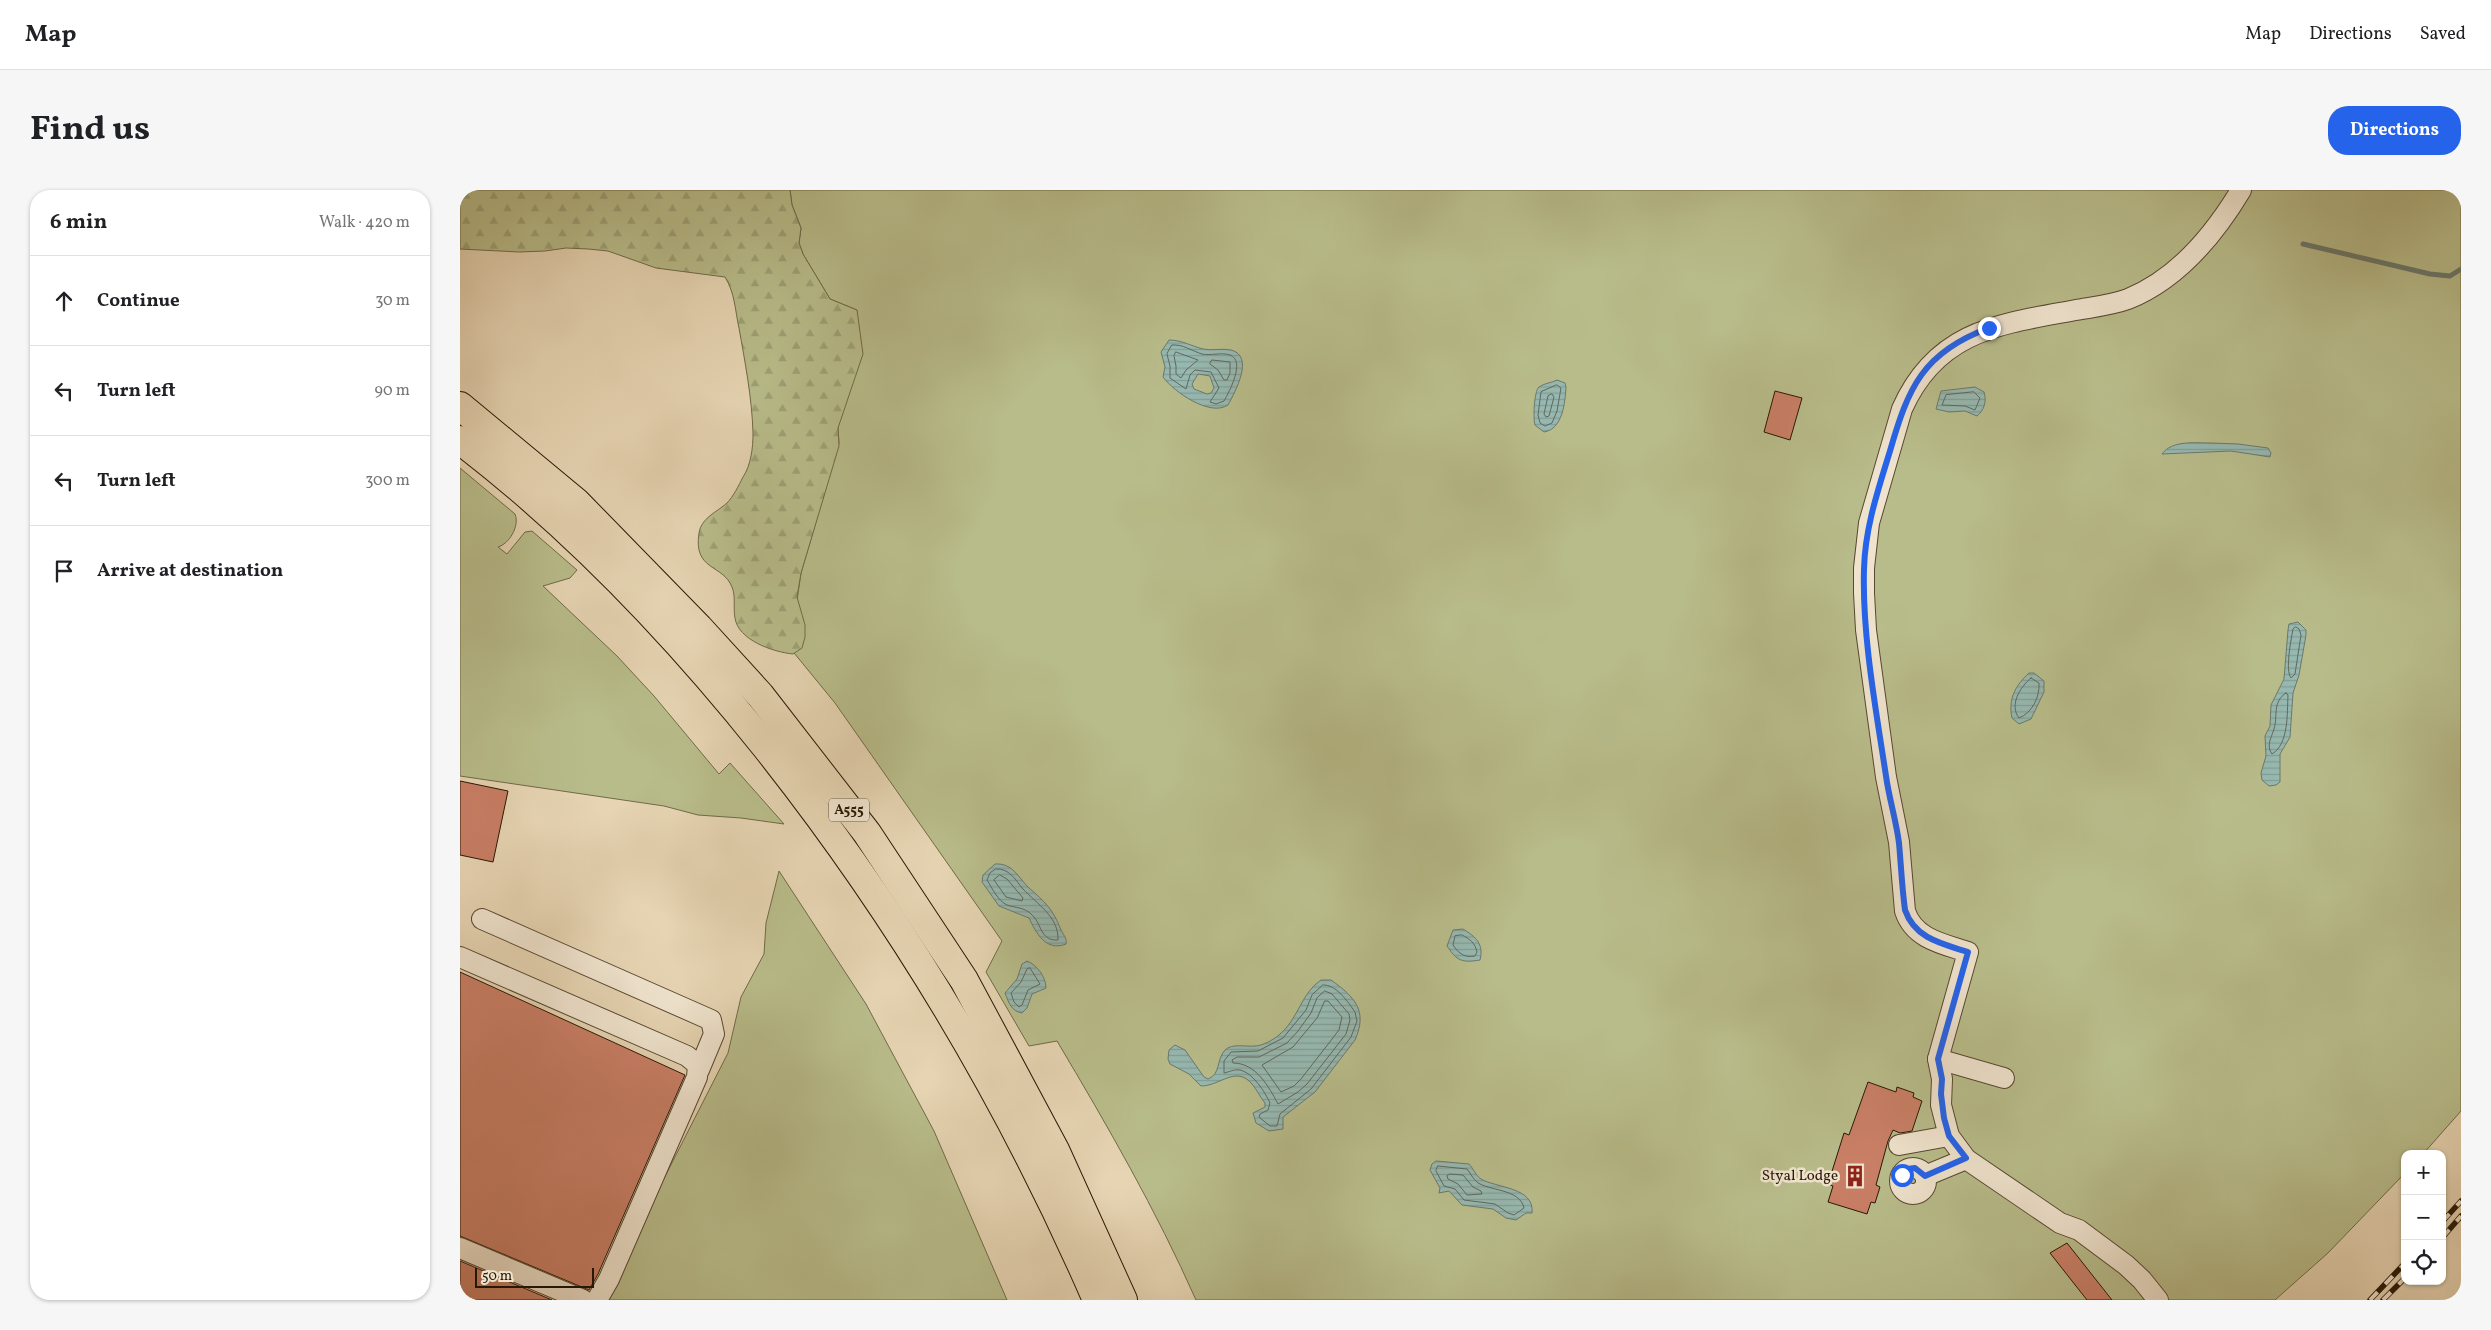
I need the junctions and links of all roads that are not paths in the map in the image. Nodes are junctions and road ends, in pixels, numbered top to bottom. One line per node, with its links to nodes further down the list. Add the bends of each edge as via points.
1 (2241, 190): 6 (lane, via 2205,242 2160,282 2127,299 2008,323 1971,334 1943,352 1923,371 1902,410 1869,523 1864,568 1865,602 1908,921 1931,940 1968,952)
2 (460, 406): 17 (highway, A555, via 576,502 699,628 760,695 867,834 964,980 1055,1150)
3 (460, 440): 16 (highway, A555, via 549,514 631,592 746,722 843,847 939,992 989,1078 1066,1230)
4 (482, 919): 7 (lane, via 710,1020 714,1034)
5 (460, 957): 7 (lane, via 687,1056)
6 (1938, 1059): 8 (lane); 9 (lane, via 1942,1079 1941,1105)
7 (699, 1070): 15 (lane)
8 (2004, 1078)
9 (1949, 1136): 10 (lane); 11 (lane)
10 (1899, 1145)
11 (1966, 1158): 12 (lane); 18 (lane, via 2060,1223 2079,1230 2126,1265)
12 (1925, 1176)
13 (460, 1248): 14 (lane)
14 (582, 1300)
15 (597, 1300)
16 (1097, 1300)
17 (1123, 1300)
18 (2158, 1300)

